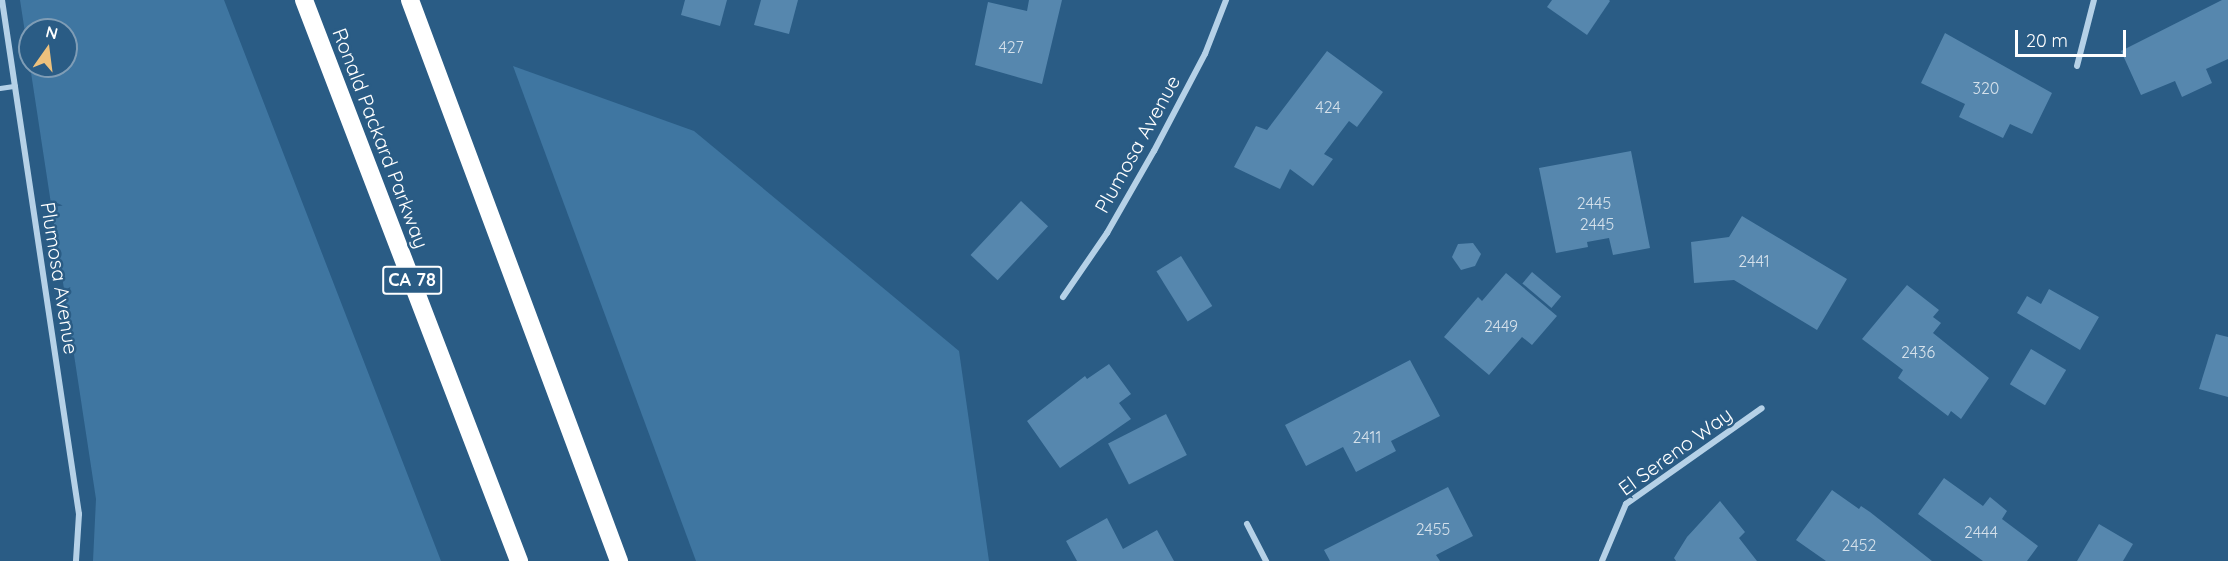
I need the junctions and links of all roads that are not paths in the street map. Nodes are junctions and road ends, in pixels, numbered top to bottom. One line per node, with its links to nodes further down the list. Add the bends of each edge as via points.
1 (2, 0): 7 (street, Plumosa Avenue)
2 (304, 0): 13 (highway, Ronald Packard Parkway / CA 78)
3 (410, 0): 14 (highway)
4 (1226, 0): 9 (street, Plumosa Avenue, via 1205,54 1154,151 1107,233)
5 (2094, 0): 6 (street)
6 (2077, 66)
7 (15, 86): 8 (lane); 12 (street, Plumosa Avenue, via 80,514)
8 (0, 88)
9 (1063, 297)
10 (1762, 408): 16 (street, El Sereno Way, via 1626,504)
11 (1246, 524): 15 (street)
12 (76, 561)
13 (519, 561)
14 (619, 561)
15 (1266, 561)
16 (1602, 561)

